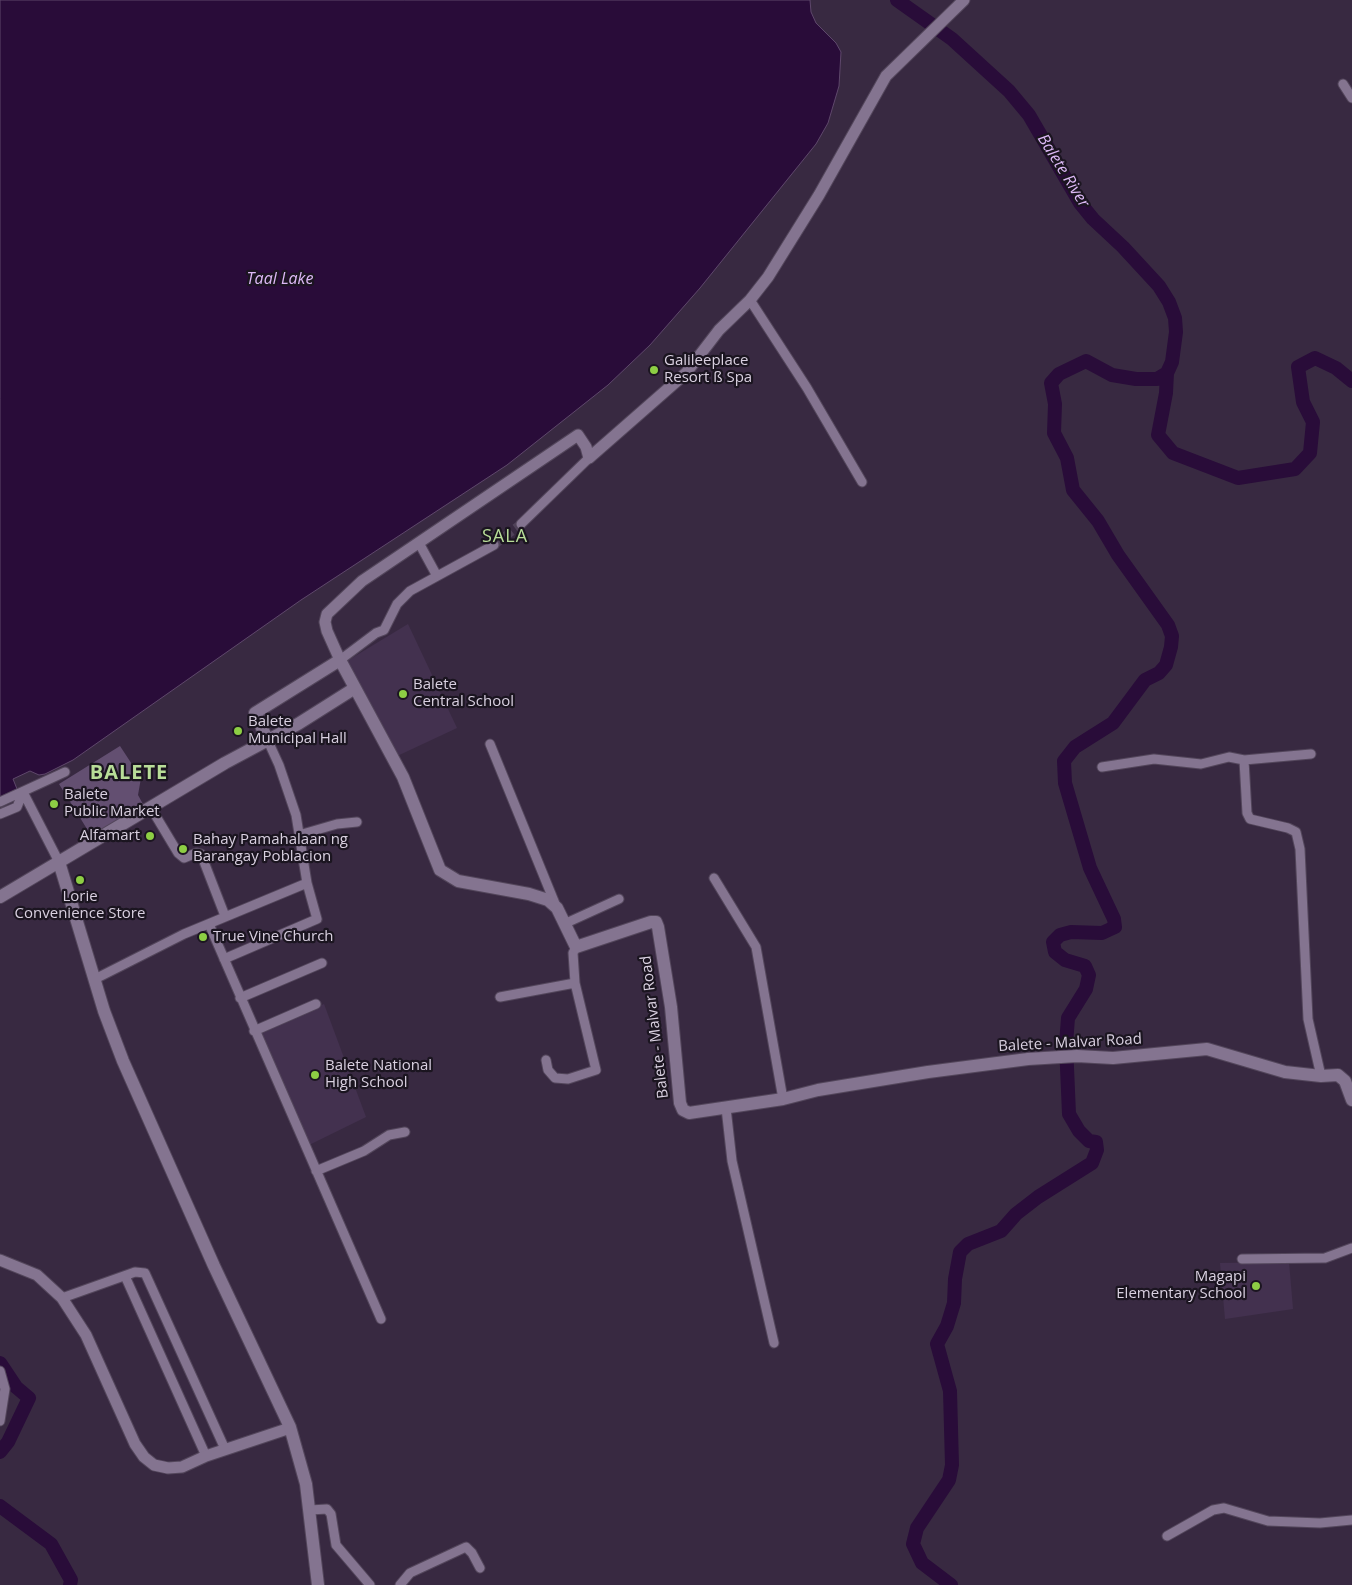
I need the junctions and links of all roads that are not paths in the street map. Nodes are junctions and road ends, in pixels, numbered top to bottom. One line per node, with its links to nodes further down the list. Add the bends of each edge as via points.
1 (959, 4): 4 (street, via 886,76 784,253)
2 (1343, 84): 3 (street)
3 (1352, 98)
4 (750, 300): 5 (street, via 719,330 686,373); 6 (street)
5 (589, 458): 7 (street); 8 (street, via 578,436)
6 (862, 482)
7 (521, 524)
8 (419, 542): 10 (street); 11 (street, via 362,581 327,614 327,631)
9 (494, 545): 10 (street)
10 (437, 576): 11 (street, via 397,604 384,630)
11 (340, 660): 12 (main road); 13 (main road, via 255,713)
12 (355, 688): 13 (main road); 30 (main road, via 403,777 440,870 458,882 529,894 548,900)
13 (268, 741): 21 (main road); 24 (street, via 280,765)
14 (490, 744): 30 (street)
15 (1310, 754): 16 (street)
16 (1244, 760): 17 (street, via 1229,757 1201,764 1154,759); 44 (street, via 1250,819 1288,828 1298,837 1308,1020)
17 (1102, 767)
18 (65, 772): 19 (street)
19 (26, 791): 20 (street); 22 (street, via 17,807); 25 (street)
20 (0, 802)
21 (151, 808): 25 (main road); 31 (street, via 178,853 184,858 201,854)
22 (0, 814)
23 (357, 822): 24 (street)
24 (300, 835): 27 (street)
25 (59, 862): 28 (main road); 37 (main road)
26 (714, 878): 45 (street, via 756,947)
27 (307, 883): 31 (street); 35 (street, via 317,919)
28 (0, 897)
29 (619, 899): 33 (street)
30 (557, 908): 33 (main road)
31 (225, 916): 32 (street)
32 (209, 924): 35 (street); 37 (street)
33 (564, 924): 34 (main road)
34 (576, 947): 38 (street, via 573,954); 47 (main road, Balete - Malvar Road, via 656,922 671,1006 680,1103 689,1113)
35 (224, 959): 40 (street)
36 (322, 963): 40 (street)
37 (95, 979): 59 (main road, via 123,1061)
38 (575, 983): 39 (street); 43 (street, via 596,1070 568,1079 555,1078 548,1070)
39 (500, 997)
40 (240, 998): 42 (street)
41 (316, 1004): 42 (street)
42 (254, 1031): 49 (street)
43 (546, 1060)
44 (1320, 1076): 45 (main road, Balete - Malvar Road, via 1285,1072 1208,1049 1113,1058 1051,1058 928,1072); 46 (main road, Balete - Malvar Road, via 1341,1077)
45 (783, 1099): 47 (main road, Balete - Malvar Road)
46 (1352, 1100)
47 (726, 1108): 56 (street, via 732,1161)
48 (404, 1132): 49 (street, via 389,1135 364,1151)
49 (316, 1171): 55 (street)
50 (1352, 1248): 51 (street, via 1325,1258)
51 (1242, 1259)
52 (0, 1260): 54 (street, via 37,1275)
53 (125, 1276): 54 (street); 60 (street, via 135,1272 146,1273); 61 (street)
54 (62, 1298): 61 (street, via 86,1335 135,1444 144,1457 154,1466 175,1468)
55 (381, 1319)
56 (774, 1343)
57 (0, 1371): 58 (street, via 5,1389)
58 (0, 1421)
59 (290, 1428): 60 (street); 62 (main road, via 302,1464)
60 (225, 1449): 61 (street)
61 (206, 1456)
62 (310, 1510): 66 (main road); 67 (street, via 327,1509 331,1514 336,1545)
63 (1352, 1520): 64 (street, via 1320,1523 1268,1521 1224,1508 1213,1510)
64 (1167, 1536)
65 (480, 1568): 68 (street, via 466,1547 410,1573)
66 (318, 1585)
67 (370, 1585)
68 (400, 1585)

